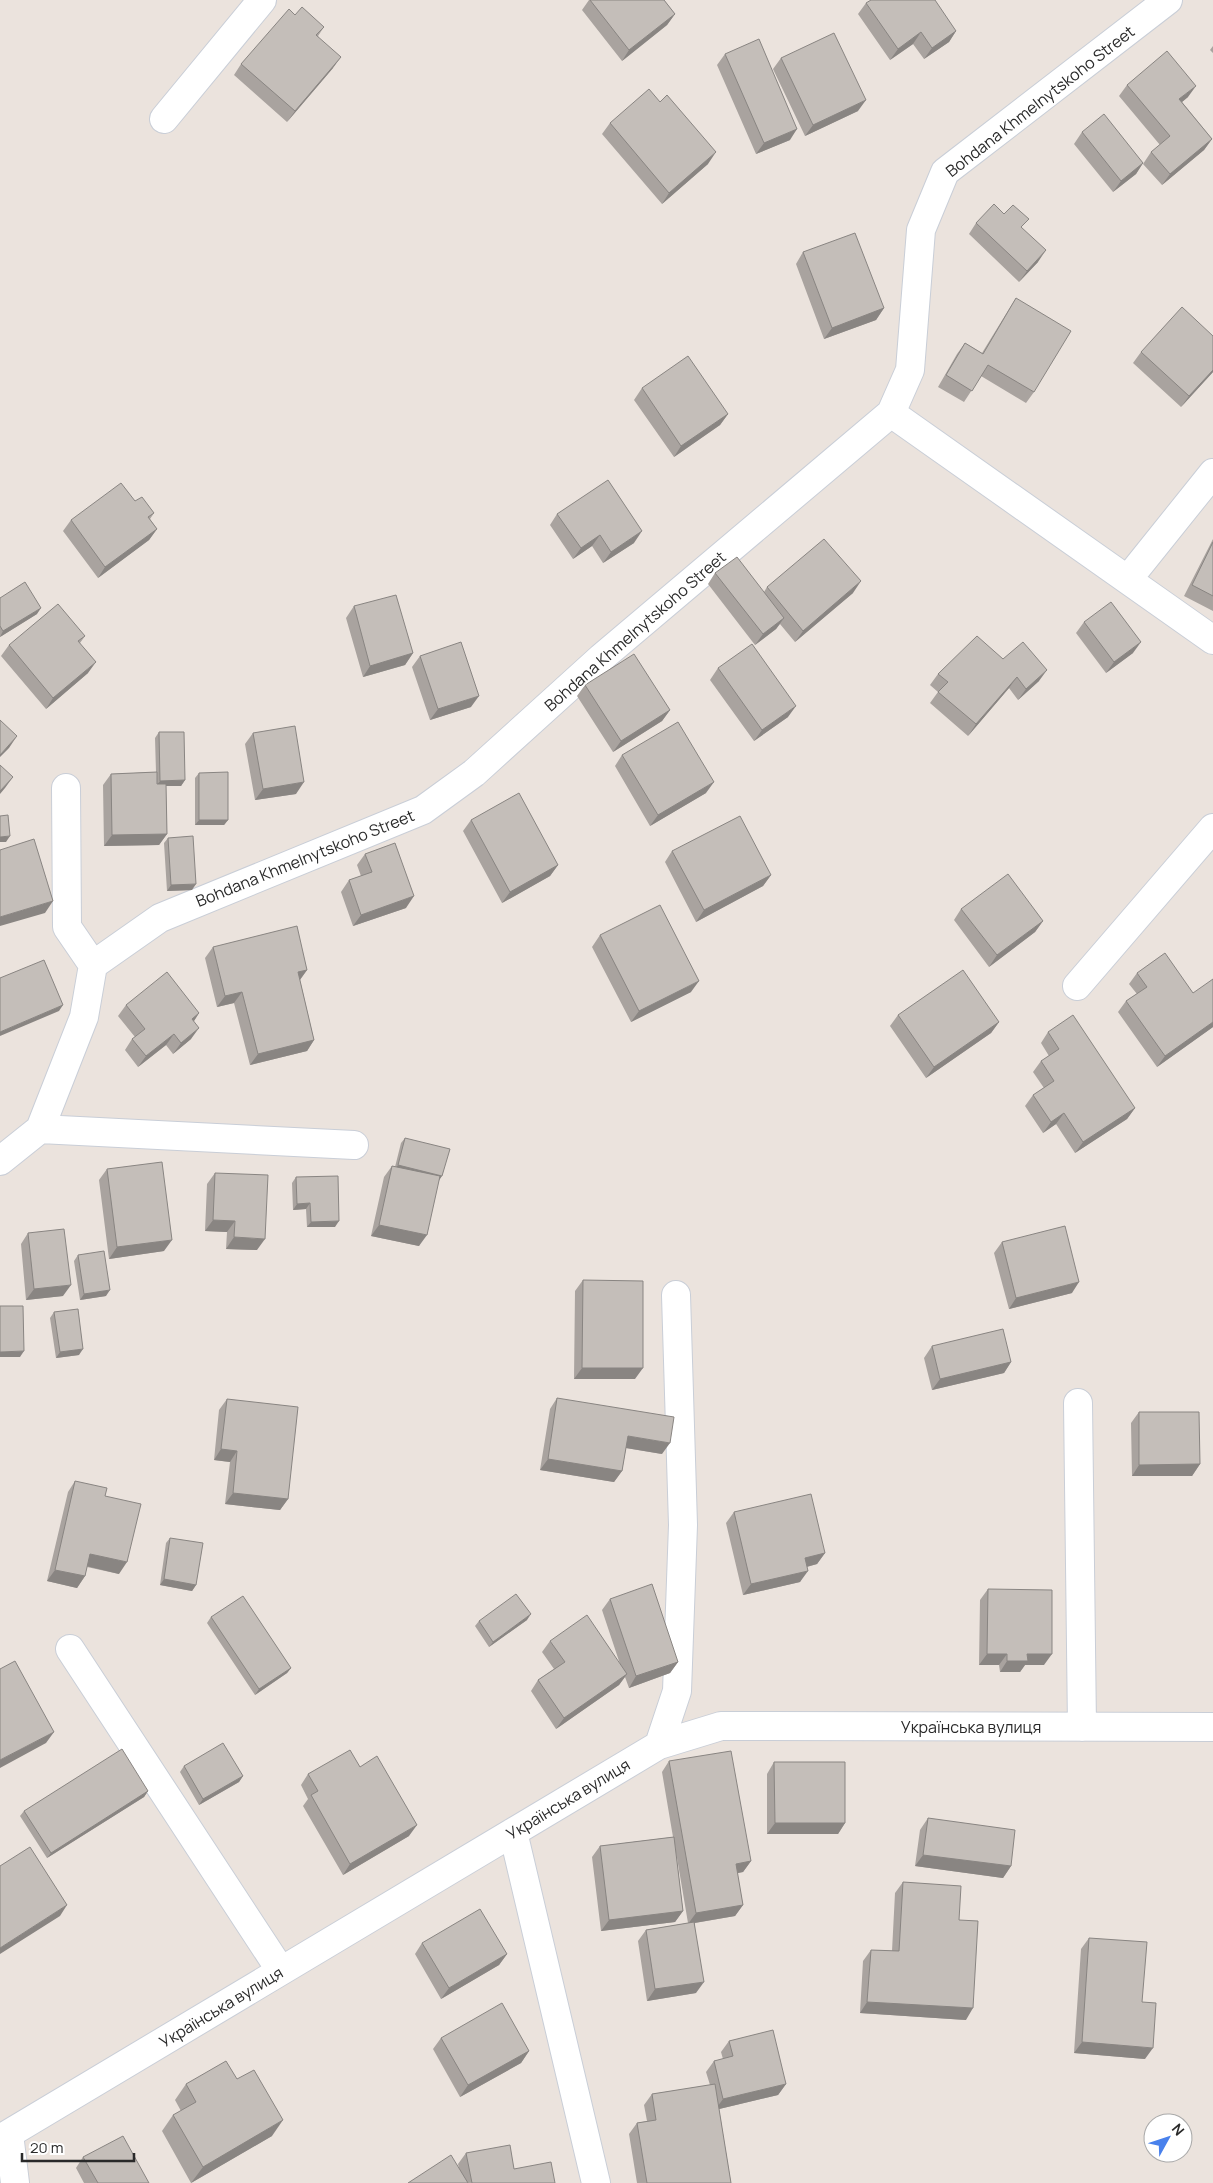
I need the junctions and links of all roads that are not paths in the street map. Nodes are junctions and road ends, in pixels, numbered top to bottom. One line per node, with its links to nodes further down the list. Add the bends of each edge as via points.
1 (262, 0): 3 (street)
2 (1168, 0): 4 (street, Bohdana Khmelnytskoho Street, via 945,172 921,230 910,370)
3 (164, 119)
4 (891, 413): 6 (street); 10 (street, Bohdana Khmelnytskoho Street, via 601,658 474,773 423,810 160,918)
5 (1213, 473): 6 (street)
6 (1128, 579): 7 (street)
7 (1213, 640)
8 (66, 788): 10 (street, via 67,927)
9 (1213, 828): 11 (street)
10 (93, 965): 12 (street, via 84,1016)
11 (1077, 986)
12 (40, 1129): 13 (street); 14 (street)
13 (354, 1145)
14 (0, 1161)
15 (676, 1295): 20 (street, via 683,1525 677,1691)
16 (1078, 1403): 18 (street)
17 (70, 1649): 22 (street)
18 (1082, 1727): 19 (street, Українська вулиця); 20 (street, Українська вулиця, via 721,1726)
19 (1213, 1727)
20 (659, 1745): 21 (street, Українська вулиця)
21 (513, 1832): 22 (street, Українська вулиця); 25 (street)
22 (281, 1971): 23 (street, Українська вулиця)
23 (4, 2137): 24 (street)
24 (15, 2183)
25 (596, 2183)

